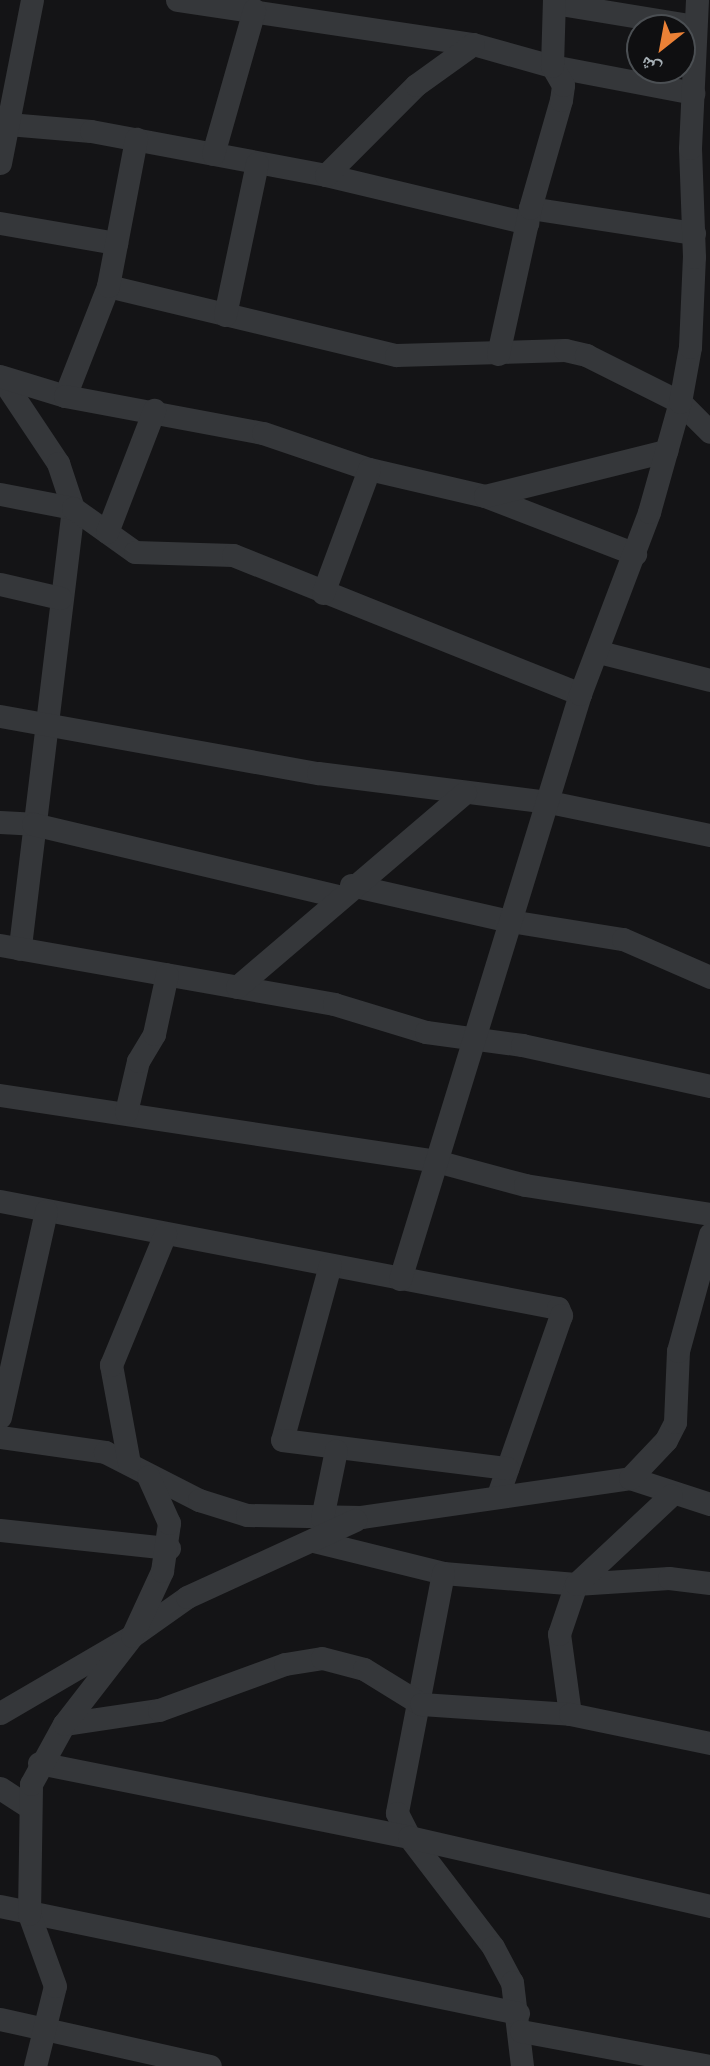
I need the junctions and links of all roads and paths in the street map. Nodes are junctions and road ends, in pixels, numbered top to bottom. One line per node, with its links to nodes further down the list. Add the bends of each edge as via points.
1 (32, 0): 10 (street)
2 (177, 0): 4 (street)
3 (554, 1): 5 (street); 9 (street)
4 (254, 10): 7 (street); 14 (street)
5 (627, 14)
6 (696, 30): 8 (street)
7 (473, 44): 9 (street); 18 (street, via 416,85)
8 (702, 53): 11 (street)
9 (552, 66): 11 (street); 19 (street, via 563,85 561,100)
10 (9, 75): 12 (street)
11 (693, 93): 17 (street)
12 (8, 124): 13 (street); 15 (street)
13 (136, 139): 14 (street); 22 (street)
14 (213, 154): 16 (street)
15 (0, 163)
16 (257, 163): 18 (street); 24 (street)
17 (701, 169): 21 (street)
18 (326, 176): 19 (street)
19 (528, 215): 21 (street); 26 (street)
20 (0, 223): 22 (street)
21 (694, 233): 25 (street)
22 (116, 243): 23 (street)
23 (108, 286): 24 (street); 28 (street)
24 (225, 315): 26 (street, via 396,355)
25 (700, 350): 29 (street)
26 (498, 354): 29 (street, via 565,349)
27 (1, 377): 28 (street); 36 (street, via 58,463)
28 (65, 396): 30 (street)
29 (680, 402): 31 (street); 32 (street)
30 (154, 410): 33 (street, via 263,433); 37 (street)
31 (710, 432)
32 (666, 451): 35 (street); 38 (street)
33 (369, 470): 35 (street); 40 (street)
34 (0, 494): 36 (street)
35 (485, 496): 38 (street)
36 (73, 508): 37 (street); 41 (street)
37 (107, 532): 40 (street, via 146,555 233,555)
38 (635, 554): 42 (street)
39 (0, 584): 41 (street)
40 (323, 593): 44 (street)
41 (60, 598): 46 (street)
42 (600, 652): 43 (street); 44 (street)
43 (710, 680)
44 (580, 694): 48 (street)
45 (0, 716): 46 (street)
46 (44, 722): 47 (street, via 318,773); 50 (street)
47 (465, 792): 48 (street); 52 (street)
48 (549, 802): 51 (street); 53 (street)
49 (0, 822): 50 (street)
50 (33, 824): 52 (street); 54 (street)
51 (710, 835)
52 (345, 890): 53 (street); 57 (street)
53 (510, 922): 56 (street, via 624,939); 58 (street)
54 (10, 947): 55 (street)
55 (167, 974): 57 (street); 61 (street, via 154,1034 138,1061)
56 (710, 977)
57 (237, 987): 58 (street)
58 (472, 1039): 59 (street); 62 (street)
59 (710, 1086)
60 (0, 1096): 61 (street)
61 (125, 1112): 62 (street)
62 (436, 1161): 65 (street, via 534,1187); 69 (street)
63 (0, 1201): 64 (street)
64 (46, 1211): 66 (street); 70 (street)
65 (710, 1214)
66 (165, 1234): 68 (street); 73 (street, via 111,1365)
67 (710, 1234): 76 (street, via 678,1351 675,1422 666,1440)
68 (330, 1265): 69 (street); 72 (street, via 280,1434 294,1445)
69 (400, 1279): 74 (street, via 558,1308 561,1315)
70 (0, 1417)
71 (0, 1437): 73 (street, via 105,1452)
72 (336, 1450): 74 (street); 81 (street)
73 (129, 1463): 75 (street)
74 (507, 1468): 77 (street)
75 (148, 1476): 81 (street, via 235,1512); 84 (street, via 169,1523)
76 (630, 1478): 77 (street); 78 (street)
77 (498, 1495): 80 (street)
78 (671, 1495): 79 (street); 87 (street)
79 (710, 1504)
80 (361, 1517): 81 (street); 83 (street)
81 (322, 1518)
82 (0, 1530): 84 (street)
83 (314, 1541): 85 (street); 88 (street, via 215,1582)
84 (169, 1548): 88 (street)
85 (443, 1573): 87 (street); 89 (street)
86 (710, 1583): 87 (street, via 668,1578)
87 (576, 1584): 91 (street, via 559,1634)
88 (132, 1636): 90 (street); 92 (street)
89 (421, 1704): 91 (street); 92 (street, via 364,1669 322,1658 285,1664 159,1710); 97 (street, via 397,1799)
90 (0, 1713)
91 (570, 1714): 93 (street)
92 (64, 1724): 94 (street)
93 (710, 1743)
94 (39, 1763): 96 (street); 97 (street)
95 (0, 1788): 96 (street)
96 (29, 1807): 100 (street)
97 (409, 1837): 99 (street); 102 (street, via 493,1947 512,1982)
98 (0, 1906): 100 (street)
99 (710, 1906)
100 (29, 1914): 102 (street); 103 (street, via 55,1986)
101 (0, 2019): 103 (street)
102 (519, 2022): 106 (street); 107 (street)
103 (46, 2028): 104 (street); 105 (street)
104 (35, 2066)
105 (210, 2066)
106 (522, 2066)
107 (710, 2066)

